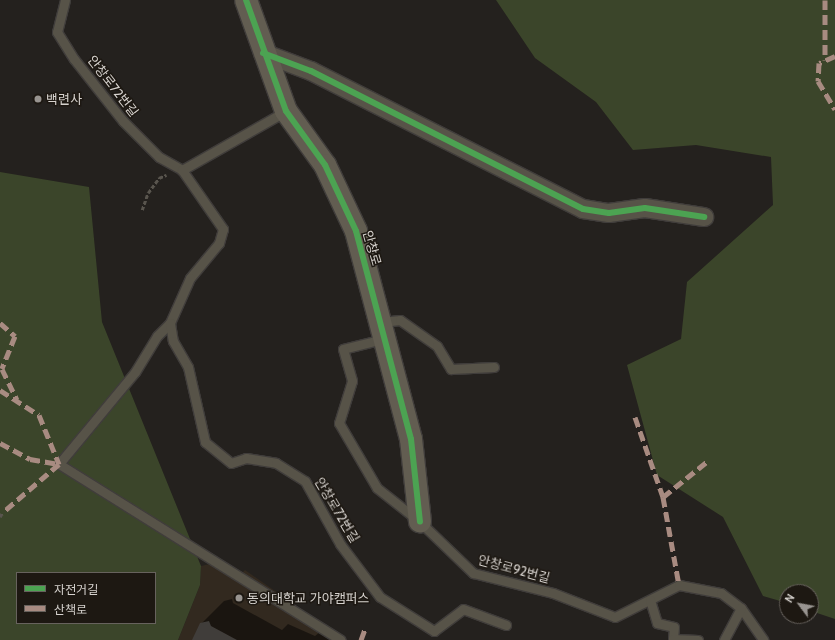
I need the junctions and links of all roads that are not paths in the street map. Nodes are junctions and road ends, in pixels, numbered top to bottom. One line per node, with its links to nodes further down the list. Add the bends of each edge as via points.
1 (65, 0): 5 (lane, 안창로72번길, via 57,32 74,59 123,121 159,157)
2 (246, 0): 3 (street, 안창로)
3 (263, 53): 4 (street, 안창로); 6 (street, via 311,71 583,209 609,213 645,208)
4 (286, 111): 5 (lane); 8 (street, 안창로, via 324,165 356,231)
5 (182, 170): 7 (lane, 안창로72번길, via 223,229 219,242 190,278)
6 (704, 217)
7 (170, 323): 13 (lane, 안창로72번길, via 173,341 188,367 205,442 231,463 246,458 276,463 305,481 340,544 380,597 434,631 464,609); 14 (lane, 안창로72번길, via 157,336 136,372 59,464)
8 (381, 331): 9 (lane, via 400,320 437,346 451,369); 10 (street, 안창로, via 411,439); 10 (lane, 안창로92번길, via 343,349 352,381 339,423 377,488)
9 (494, 367)
10 (420, 522): 11 (lane, 안창로92번길, via 473,573 553,592 615,617)
11 (650, 600): 12 (lane, 안창로92번길, via 679,585 721,594); 15 (lane, via 656,623 674,627 673,639)
12 (741, 608): 16 (lane); 17 (lane, 안창로92번길)
13 (506, 625)
14 (341, 640)
15 (698, 640)
16 (724, 640)
17 (764, 640)

